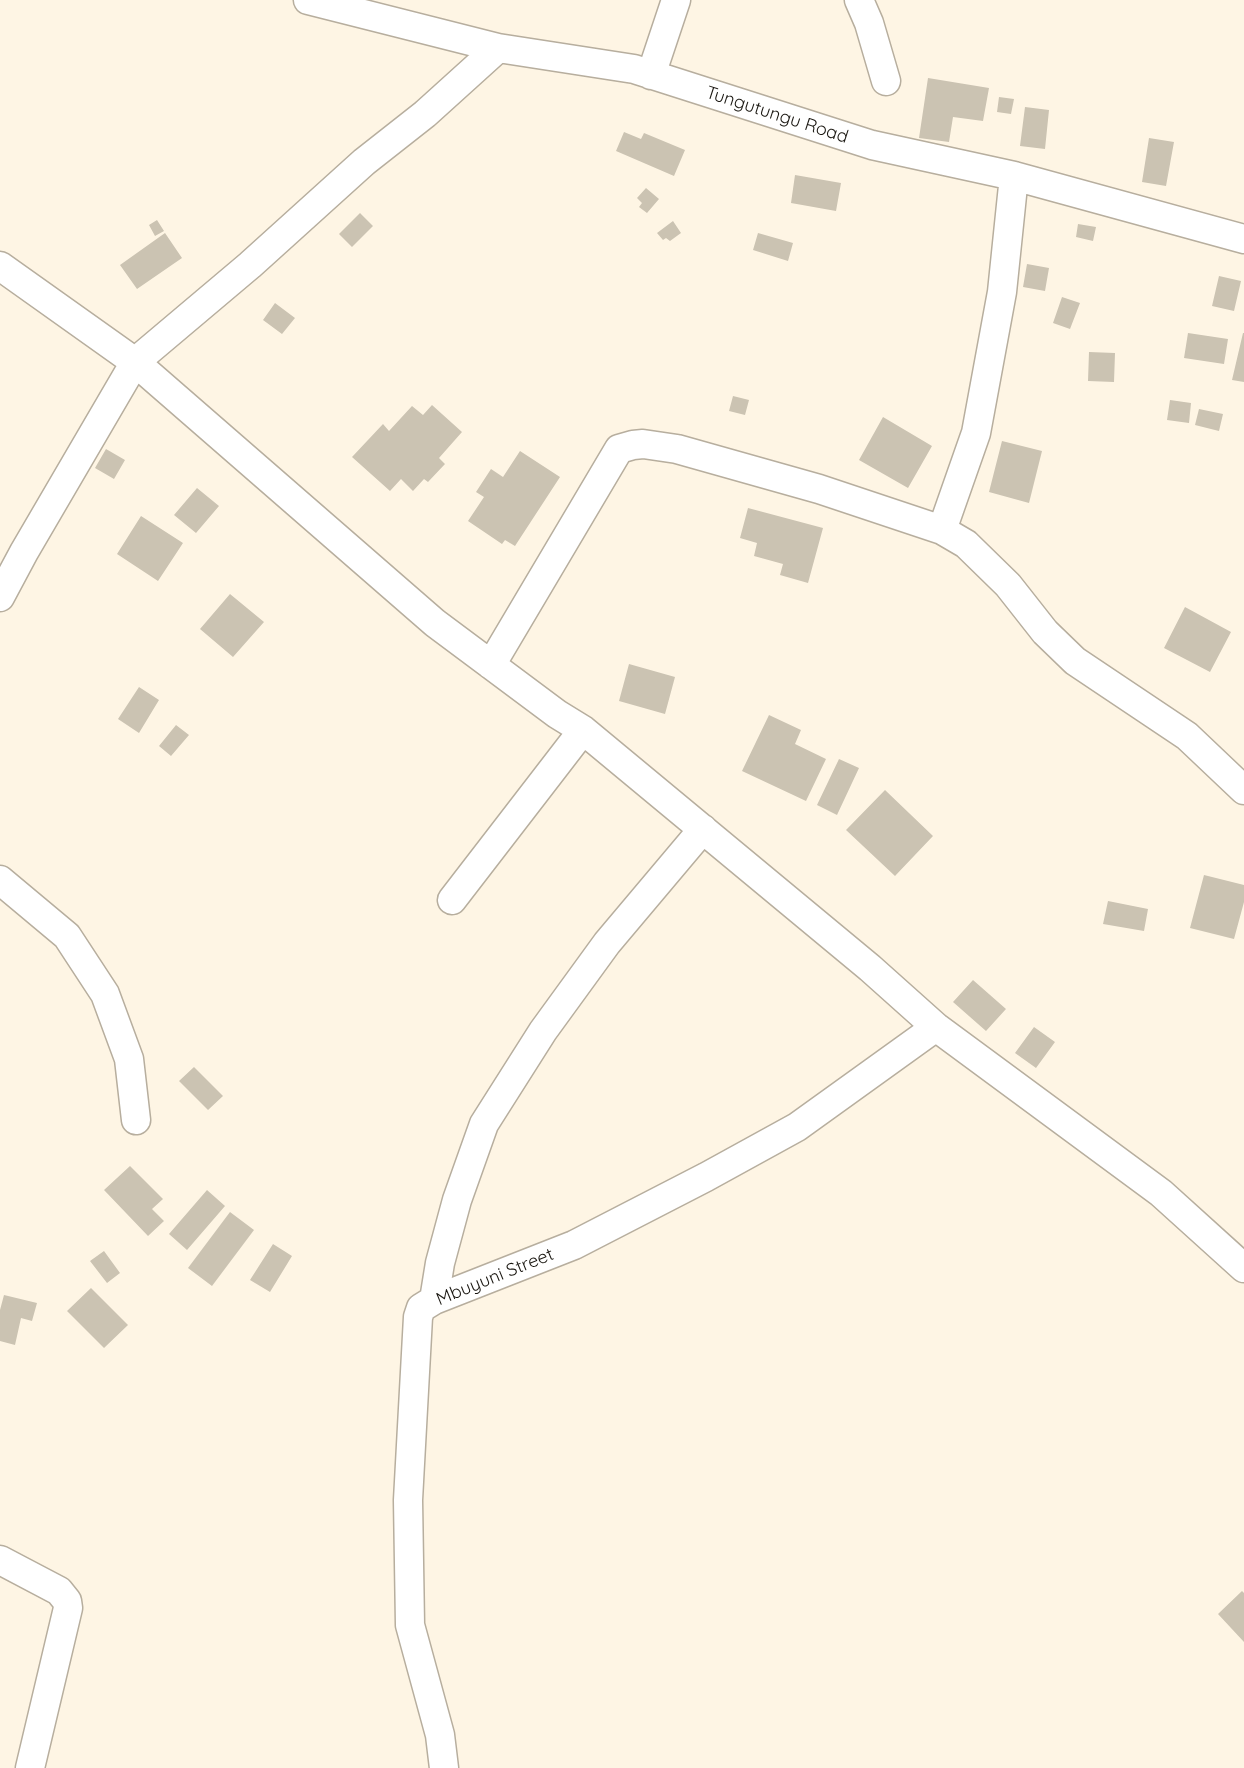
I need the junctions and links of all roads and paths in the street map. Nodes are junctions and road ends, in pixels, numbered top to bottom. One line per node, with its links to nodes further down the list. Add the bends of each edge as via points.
1 (308, 0): 4 (street, Tungutungu Road)
2 (676, 0): 5 (street)
3 (859, 0): 6 (street)
4 (498, 48): 5 (street, Tungutungu Road); 10 (street)
5 (651, 75): 7 (street, Tungutungu Road, via 872,145)
6 (886, 81)
7 (1014, 176): 8 (street, Tungutungu Road); 11 (street, via 1002,292 976,433)
8 (1244, 239)
9 (0, 266): 10 (street)
10 (135, 362): 12 (street); 13 (street, via 435,623)
11 (942, 530): 13 (street, via 819,489 677,449 643,444 619,449); 15 (street, via 966,544 1008,585 1045,632 1075,660 1187,736)
12 (0, 597)
13 (491, 665): 14 (street)
14 (583, 730): 16 (street); 18 (street)
15 (1244, 790)
16 (704, 830): 19 (street); 22 (street, via 607,943 543,1031 484,1124 457,1200)
17 (0, 880): 20 (street, via 67,936 105,994 129,1059)
18 (452, 900)
19 (936, 1026): 21 (street, via 1161,1193); 22 (street, Mbuyuni Street, via 796,1127 706,1177 574,1245)
20 (136, 1120)
21 (1244, 1268)
22 (434, 1300): 25 (street, Mbuyuni Street, via 422,1308 418,1317 408,1545 410,1626 440,1735)
23 (0, 1560): 24 (street, via 59,1591 67,1601)
24 (30, 1768)
25 (444, 1768)

